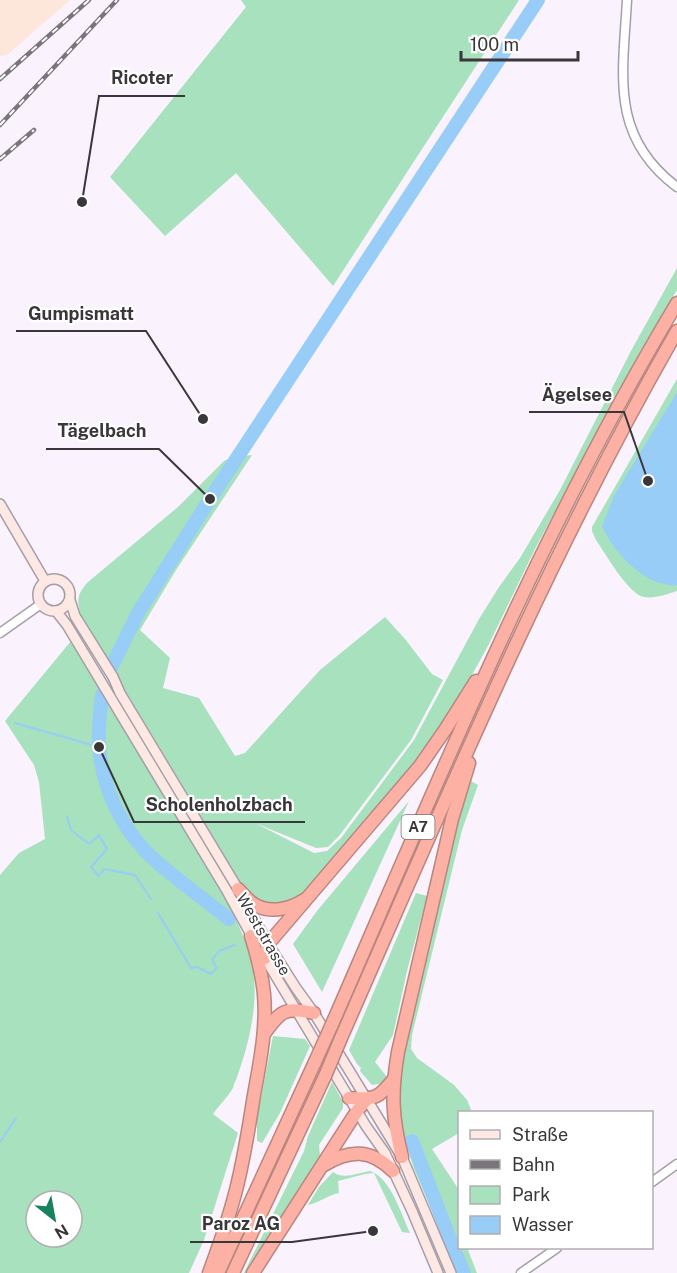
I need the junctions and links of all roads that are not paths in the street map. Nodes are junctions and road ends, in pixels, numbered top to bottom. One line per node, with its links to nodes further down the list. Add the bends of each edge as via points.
1 (627, 0): 2 (street, via 623,84 627,119 648,159)
2 (677, 187)
3 (677, 303): 11 (highway, A7, via 590,460)
4 (677, 331): 12 (highway, A7, via 584,504)
5 (0, 504): 6 (main road)
6 (45, 581): 7 (main road, Weststrasse, via 63,581 70,590); 8 (main road, via 38,591)
7 (70, 600): 9 (main road); 13 (main road, Weststrasse, via 75,616)
8 (41, 604): 9 (main road, Weststrasse); 10 (street)
9 (56, 611): 15 (main road, Weststrasse, via 101,680)
10 (0, 633)
11 (505, 633): 14 (highway, A7, via 430,752); 32 (highway, A7, bridge)
12 (492, 696): 21 (highway, A7, via 452,819); 33 (highway, A7, bridge, via 325,1076)
13 (238, 889): 14 (highway, A7, via 254,904 277,910 298,904); 16 (main road, Weststrasse)
14 (316, 890): 16 (highway, A7)
15 (251, 936): 17 (main road, Weststrasse); 20 (highway, via 264,995)
16 (268, 944): 17 (highway, A7); 19 (main road, Weststrasse)
17 (265, 958): 18 (main road, Weststrasse)
18 (296, 1009): 19 (highway); 20 (highway, via 278,1016); 22 (main road, Weststrasse)
19 (314, 1013): 23 (main road, Weststrasse)
20 (264, 1035): 31 (highway, via 238,1178)
21 (394, 1079): 23 (highway, via 382,1094); 25 (highway, A7, via 394,1122)
22 (349, 1098): 23 (highway); 24 (main road, Weststrasse)
23 (367, 1099): 24 (highway); 25 (main road, Weststrasse)
24 (357, 1111): 27 (highway); 28 (main road, Weststrasse)
25 (402, 1157): 36 (main road, Weststrasse)
26 (677, 1164): 29 (street)
27 (323, 1165): 28 (highway, via 343,1155 360,1153 378,1159); 34 (highway)
28 (393, 1171): 35 (main road, Weststrasse)
29 (653, 1181)
30 (556, 1249): 37 (street)
31 (209, 1273)
32 (218, 1273)
33 (233, 1273)
34 (253, 1273)
35 (438, 1273)
36 (451, 1273)
37 (521, 1273)

